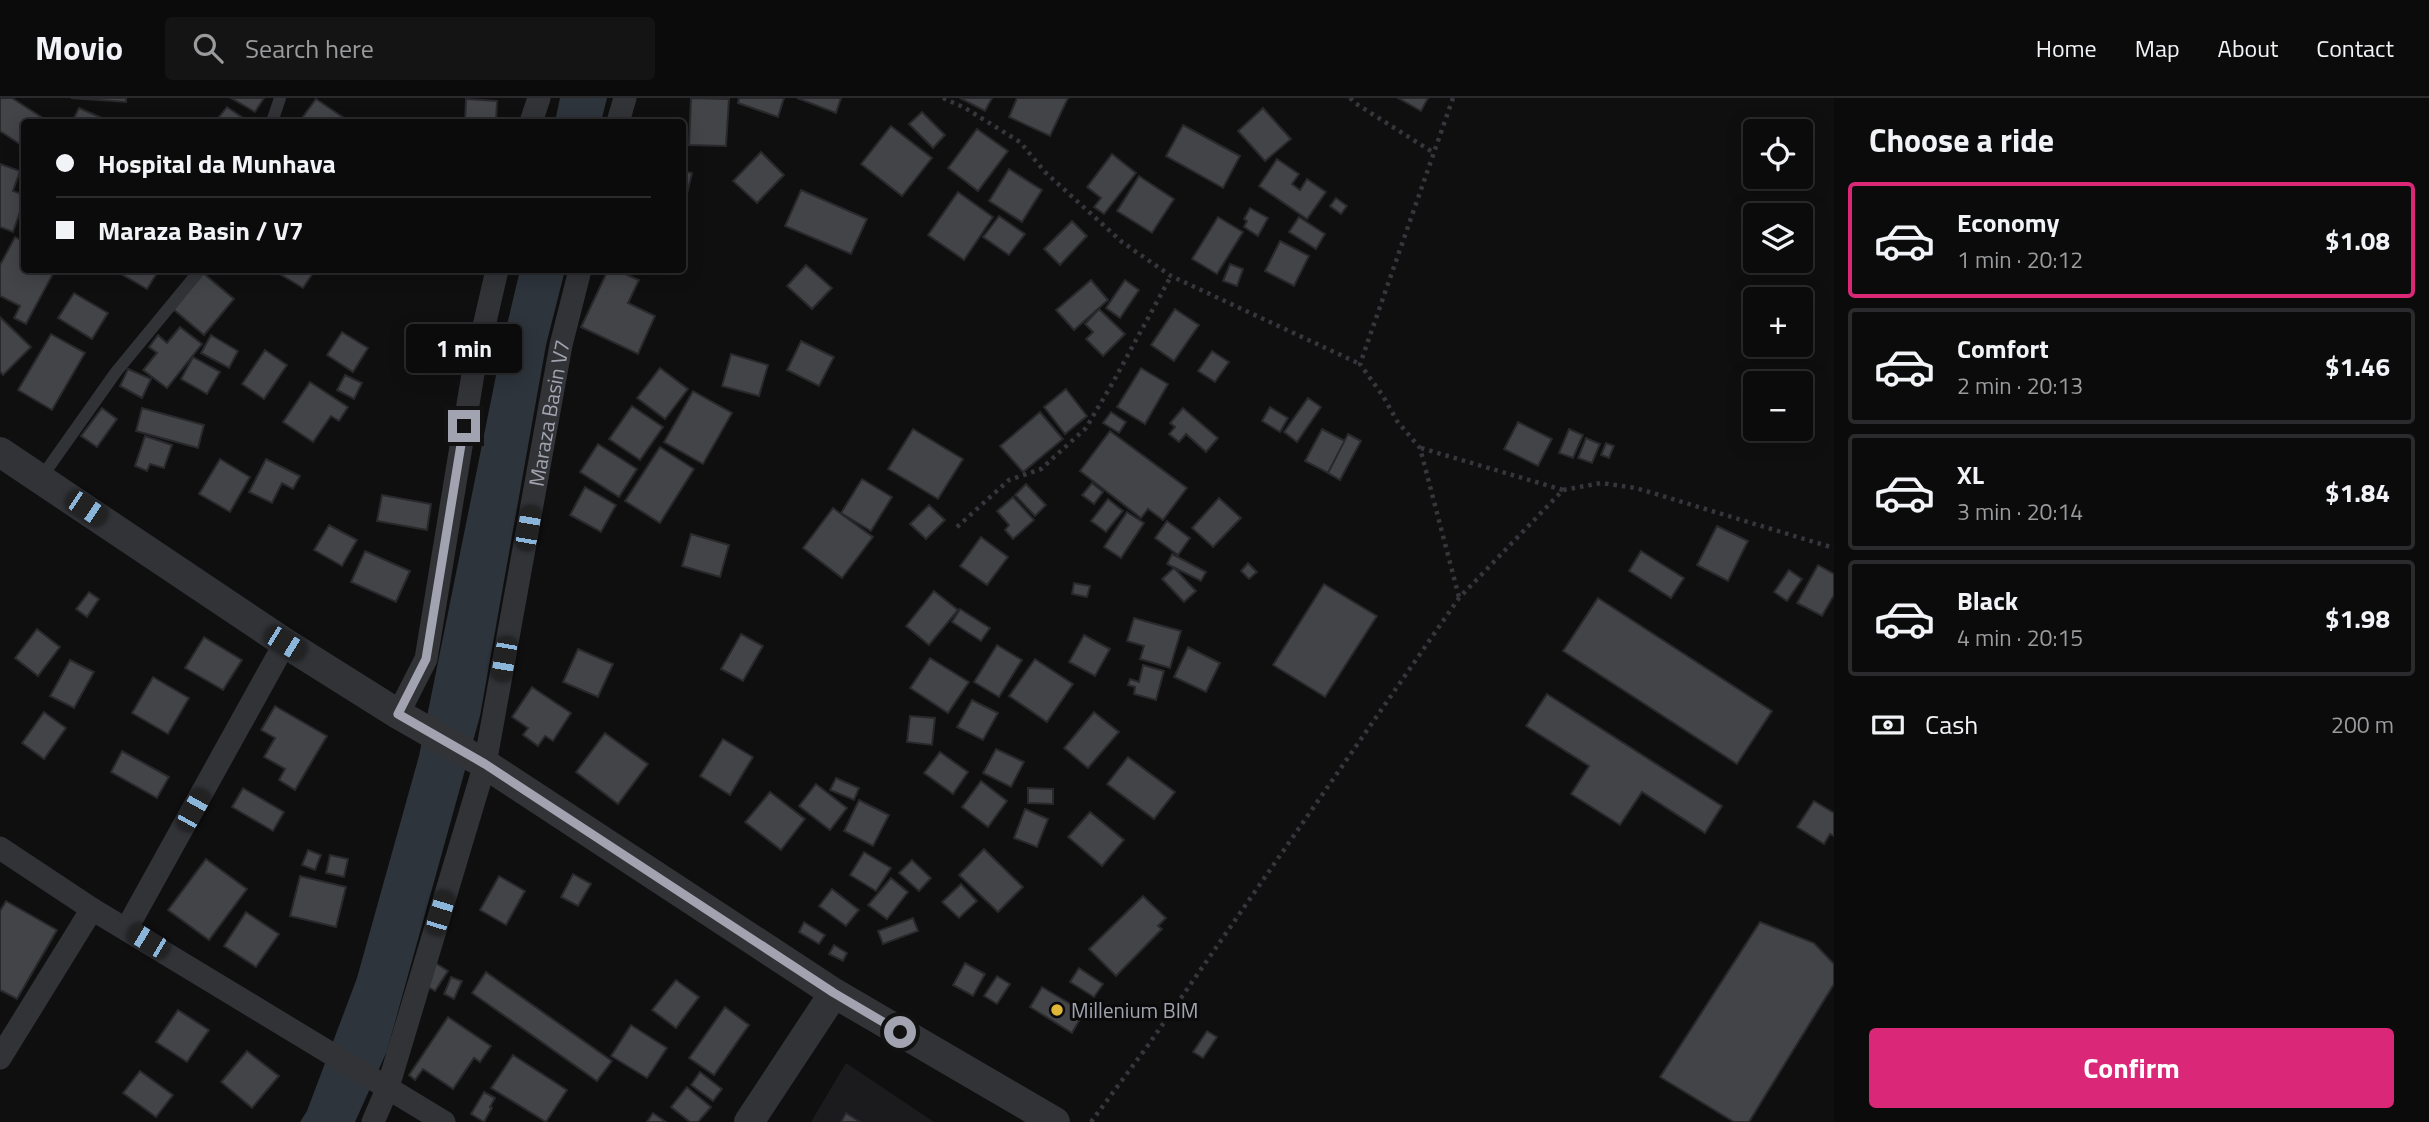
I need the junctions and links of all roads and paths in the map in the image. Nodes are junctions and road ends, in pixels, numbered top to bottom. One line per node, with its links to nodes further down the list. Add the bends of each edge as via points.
1 (281, 98): 7 (lane)
2 (538, 98): 8 (street)
3 (625, 98): 9 (street)
4 (943, 98): 14 (path, via 1020,142 1096,219)
5 (1350, 98): 10 (path)
6 (1454, 98): 10 (path)
7 (273, 119)
8 (532, 119)
9 (619, 119)
10 (1434, 153): 15 (path)
11 (198, 273): 18 (lane, via 116,372)
12 (496, 273): 24 (street, via 472,374 426,659)
13 (579, 273): 25 (street, Maraza Basin V7, via 561,345)
14 (1171, 276): 15 (path); 20 (path, via 1086,428 1041,469 1009,480)
15 (1360, 364): 16 (path)
16 (1420, 448): 19 (path); 22 (path)
17 (0, 452): 18 (street)
18 (41, 478): 23 (street)
19 (1563, 490): 21 (path, via 1601,483 1636,488); 22 (path)
20 (957, 527)
21 (1834, 548)
22 (1459, 598): 36 (path)
23 (285, 643): 24 (street); 28 (street)
24 (398, 714): 25 (street)
25 (485, 764): 29 (street); 31 (street, Maraza Basin V7)
26 (0, 848): 27 (street)
27 (92, 908): 28 (street); 30 (street)
28 (127, 928): 31 (street)
29 (834, 993): 34 (street); 35 (street)
30 (0, 1058)
31 (388, 1087): 32 (street, Maraza Basin V7); 33 (street)
32 (373, 1122)
33 (444, 1122)
34 (749, 1122)
35 (1055, 1122)
36 (1091, 1122)

